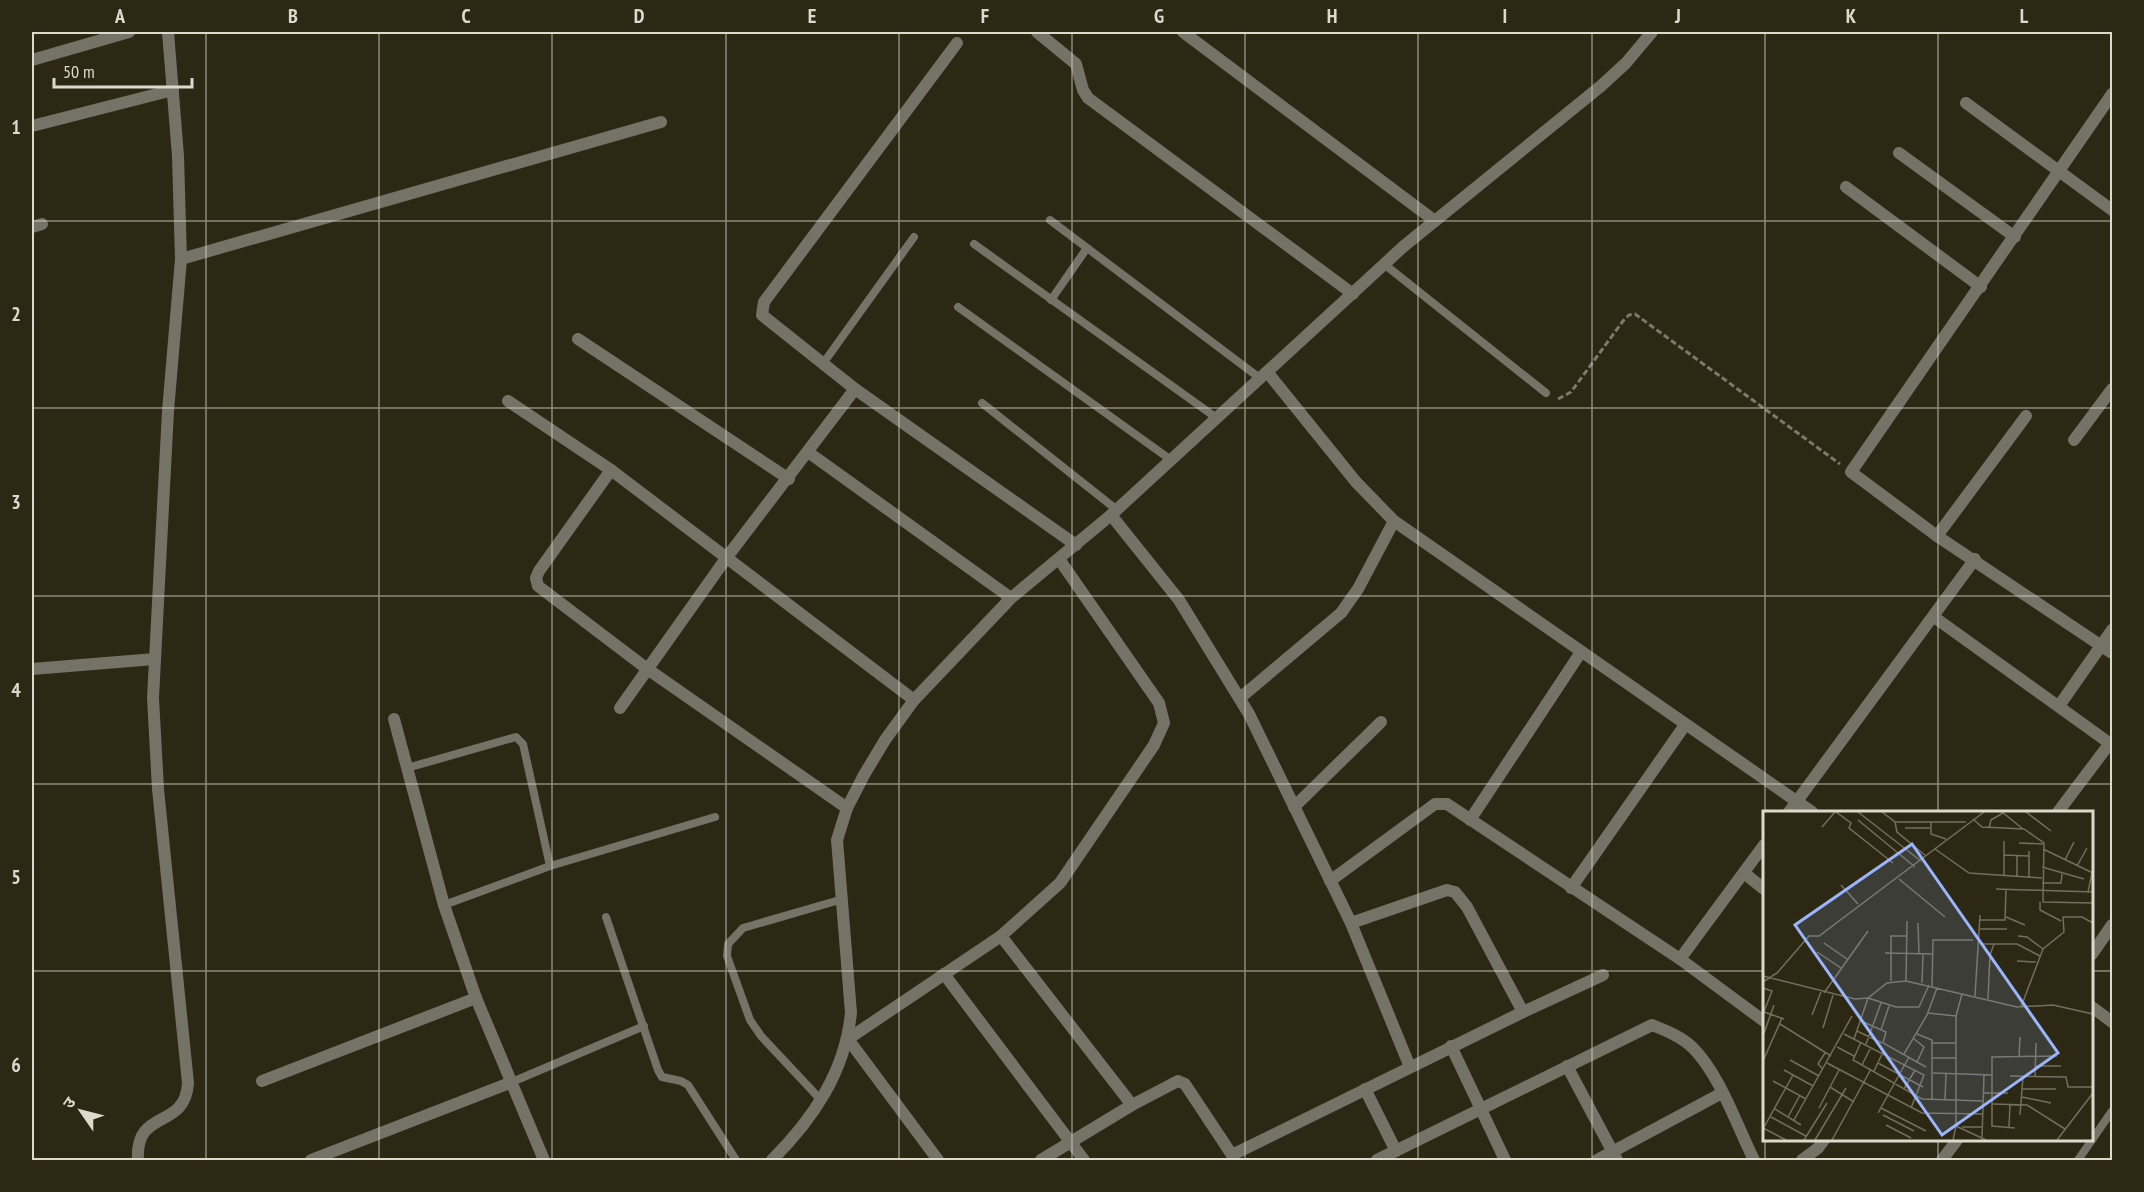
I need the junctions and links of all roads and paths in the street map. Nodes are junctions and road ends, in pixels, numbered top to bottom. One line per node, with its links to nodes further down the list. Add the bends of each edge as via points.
1 (129, 32): 7 (street)
2 (168, 32): 8 (street)
3 (1037, 32): 26 (street, via 1076,64 1088,98)
4 (1183, 32): 18 (street)
5 (1652, 32): 18 (street, via 1601,86)
6 (957, 43): 30 (street, via 761,309 765,320)
7 (32, 60)
8 (173, 90): 12 (street); 23 (street)
9 (2112, 94): 14 (street)
10 (1966, 104): 14 (street)
11 (661, 122): 23 (street)
12 (32, 126)
13 (1899, 153): 20 (street)
14 (2061, 171): 16 (street); 20 (street)
15 (1846, 187): 25 (street)
16 (2112, 210)
17 (1050, 220): 22 (lane)
18 (1435, 221): 24 (street)
19 (914, 237): 30 (lane)
20 (2016, 237): 25 (street)
21 (974, 244): 27 (lane)
22 (1087, 248): 27 (lane); 31 (lane)
23 (181, 259): 57 (street, via 168,411)
24 (1384, 264): 26 (street); 34 (lane)
25 (1981, 287): 43 (street)
26 (1353, 294): 31 (street)
27 (1052, 300): 38 (lane)
28 (958, 307): 41 (lane)
29 (578, 339): 44 (street)
30 (822, 365): 32 (street)
31 (1265, 376): 38 (street); 46 (street, via 1361,489)
32 (855, 389): 40 (street); 48 (street)
33 (2112, 389): 39 (street)
34 (1546, 393): 43 (path, via 1564,399 1623,321 1635,314)
35 (508, 401): 42 (street)
36 (982, 403): 45 (lane)
37 (2026, 416): 47 (street)
38 (1218, 419): 41 (street)
39 (2074, 441)
40 (808, 452): 44 (street); 52 (street)
41 (1171, 460): 45 (street)
42 (611, 470): 49 (street); 58 (street, via 536,578 543,592)
43 (1851, 472): 47 (street)
44 (789, 479): 49 (street)
45 (1114, 512): 48 (street); 60 (street, via 1179,600)
46 (1394, 521): 56 (street); 60 (street, via 1341,613)
47 (1937, 536): 51 (street)
48 (1076, 545): 50 (street)
49 (727, 557): 58 (street); 61 (street)
50 (1059, 559): 52 (street); 88 (street, via 1160,703 1164,723 1154,746 1069,872)
51 (1975, 559): 53 (street); 55 (street)
52 (1011, 598): 61 (street)
53 (1934, 617): 62 (street); 69 (street)
54 (2112, 630): 55 (street)
55 (2107, 650): 62 (street)
56 (1581, 652): 66 (street); 76 (street)
57 (155, 658): 59 (street); 119 (street, via 158,789 188,1096 175,1113 149,1125 137,1149)
58 (646, 668): 63 (street); 71 (street)
59 (32, 669)
60 (1240, 698): 70 (street)
61 (915, 700): 71 (street, via 885,740)
62 (2059, 706): 67 (street)
63 (620, 708)
64 (394, 719): 68 (street)
65 (1381, 722): 70 (street)
66 (1685, 725): 69 (street); 81 (street)
67 (2111, 744): 74 (street)
68 (408, 768): 78 (lane, via 516,737 523,744); 84 (street)
69 (1797, 802): 72 (street); 73 (street)
70 (1294, 807): 80 (street)
71 (847, 808): 83 (street, via 837,840)
72 (1790, 811)
73 (1809, 811)
74 (2060, 811)
75 (715, 817): 78 (lane)
76 (1470, 820): 80 (street, via 1447,804 1435,804); 81 (street)
77 (1763, 846): 79 (street)
78 (550, 866): 84 (lane)
79 (1744, 873): 82 (street); 90 (street)
80 (1330, 881): 86 (street)
81 (1571, 888): 90 (street)
82 (1763, 888)
83 (843, 899): 99 (street, via 851,1013); 107 (lane, via 743,928 728,944 727,956 750,1020)
84 (444, 905): 93 (street)
85 (606, 917): 98 (lane)
86 (1351, 923): 95 (street, via 1447,890 1455,892 1467,907); 102 (street)
87 (2112, 925): 89 (street)
88 (1001, 936): 91 (street); 108 (street)
89 (2093, 951)
90 (1680, 959): 96 (street)
91 (944, 974): 99 (street); 115 (street)
92 (1603, 975): 95 (street)
93 (476, 998): 103 (street); 104 (street)
94 (2093, 1009): 97 (street)
95 (1522, 1012): 100 (street)
96 (1763, 1021)
97 (2112, 1022)
98 (644, 1026): 104 (lane); 122 (lane, via 662,1077 688,1085)
99 (848, 1039): 107 (street, via 841,1063); 124 (street)
100 (1451, 1046): 102 (street); 109 (street)
101 (1567, 1066): 106 (street, via 1652,1025 1694,1049); 109 (street); 117 (street)
102 (1410, 1067): 105 (street)
103 (262, 1081)
104 (512, 1082): 120 (street); 121 (street)
105 (1365, 1089): 116 (street); 118 (street)
106 (1722, 1093): 117 (street); 130 (street)
107 (820, 1100): 123 (street, via 795,1137)
108 (1132, 1105): 115 (street); 118 (street, via 1171,1083 1185,1084)
109 (1479, 1110): 116 (street); 128 (street)
110 (2112, 1111): 111 (lane)
111 (2093, 1139)
112 (1823, 1141): 131 (street)
113 (1956, 1141): 132 (street)
114 (2092, 1141): 133 (lane)
115 (1071, 1142): 125 (street); 126 (street)
116 (1396, 1151): 127 (street)
117 (1615, 1156): 129 (street)
118 (1228, 1158)
119 (138, 1161)
120 (311, 1161)
121 (544, 1161)
122 (736, 1161)
123 (772, 1161)
124 (938, 1161)
125 (1041, 1161)
126 (1084, 1161)
127 (1377, 1161)
128 (1505, 1161)
129 (1597, 1161)
130 (1754, 1161)
131 (1802, 1161)
132 (1942, 1161)
133 (2078, 1161)

